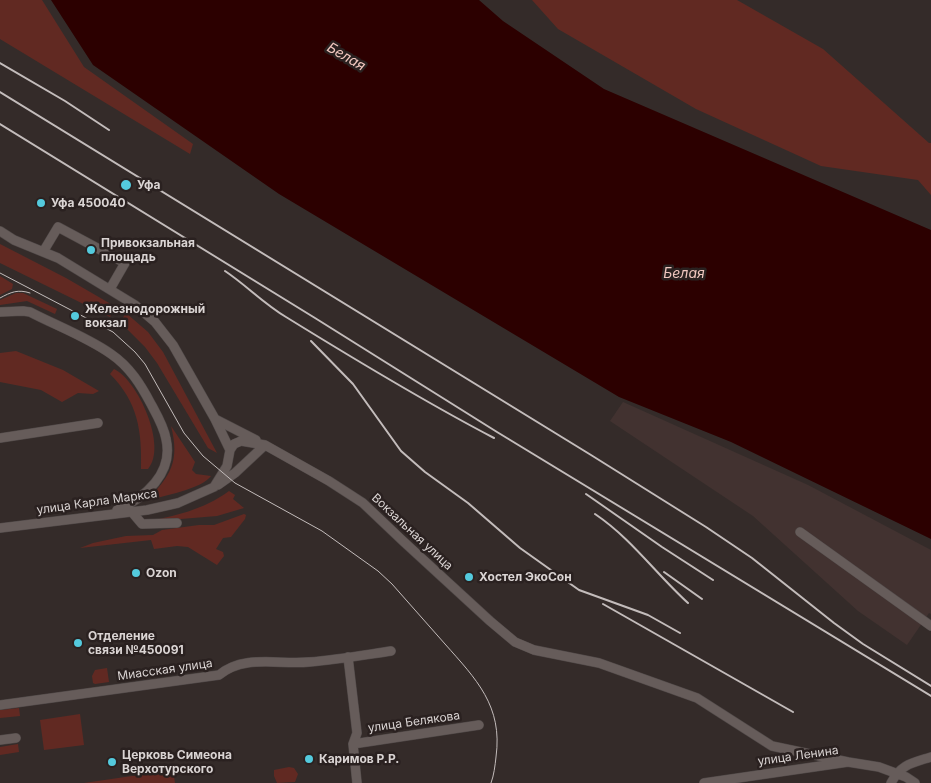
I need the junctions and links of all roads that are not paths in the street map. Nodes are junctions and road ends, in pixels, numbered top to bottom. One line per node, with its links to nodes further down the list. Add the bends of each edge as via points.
1 (0, 231): 2 (street)
2 (43, 252): 3 (street); 3 (street, via 58,227 65,230 126,264)
3 (110, 289): 5 (street, via 155,322 173,345)
4 (0, 312): 12 (street, via 30,312 112,354 136,379 149,400 167,440 165,469 143,495)
5 (215, 419): 8 (street); 9 (street)
6 (98, 423): 7 (street)
7 (0, 438)
8 (265, 445): 9 (street, Вокзальная улица, via 241,441); 10 (street, улица Карла Маркса, via 235,473); 25 (street, Вокзальная улица, via 363,503 516,642 534,650 599,663 697,698 772,746)
9 (230, 450): 10 (street, via 227,466)
10 (214, 487): 11 (street, улица Карла Маркса, via 178,502)
11 (131, 511): 12 (street, улица Карла Маркса); 13 (street, via 142,524)
12 (107, 514): 14 (street, улица Карла Маркса)
13 (177, 523)
14 (0, 528)
15 (800, 532): 16 (street)
16 (931, 626)
17 (391, 651): 18 (street, Миасская улица)
18 (348, 657): 19 (street, Миасская улица, via 297,663 265,661 229,667 219,675); 23 (street, via 357,733)
19 (0, 705)
20 (479, 725): 23 (street, улица Белякова)
21 (16, 738): 22 (street)
22 (0, 740)
23 (353, 744): 27 (street)
24 (931, 758): 26 (street, via 905,766)
25 (848, 762): 26 (street, улица Ленина, via 879,768); 28 (street, улица Ленина)
26 (894, 779): 29 (street, улица Ленина, via 906,777)
27 (358, 783)
28 (704, 783)
29 (914, 783)

